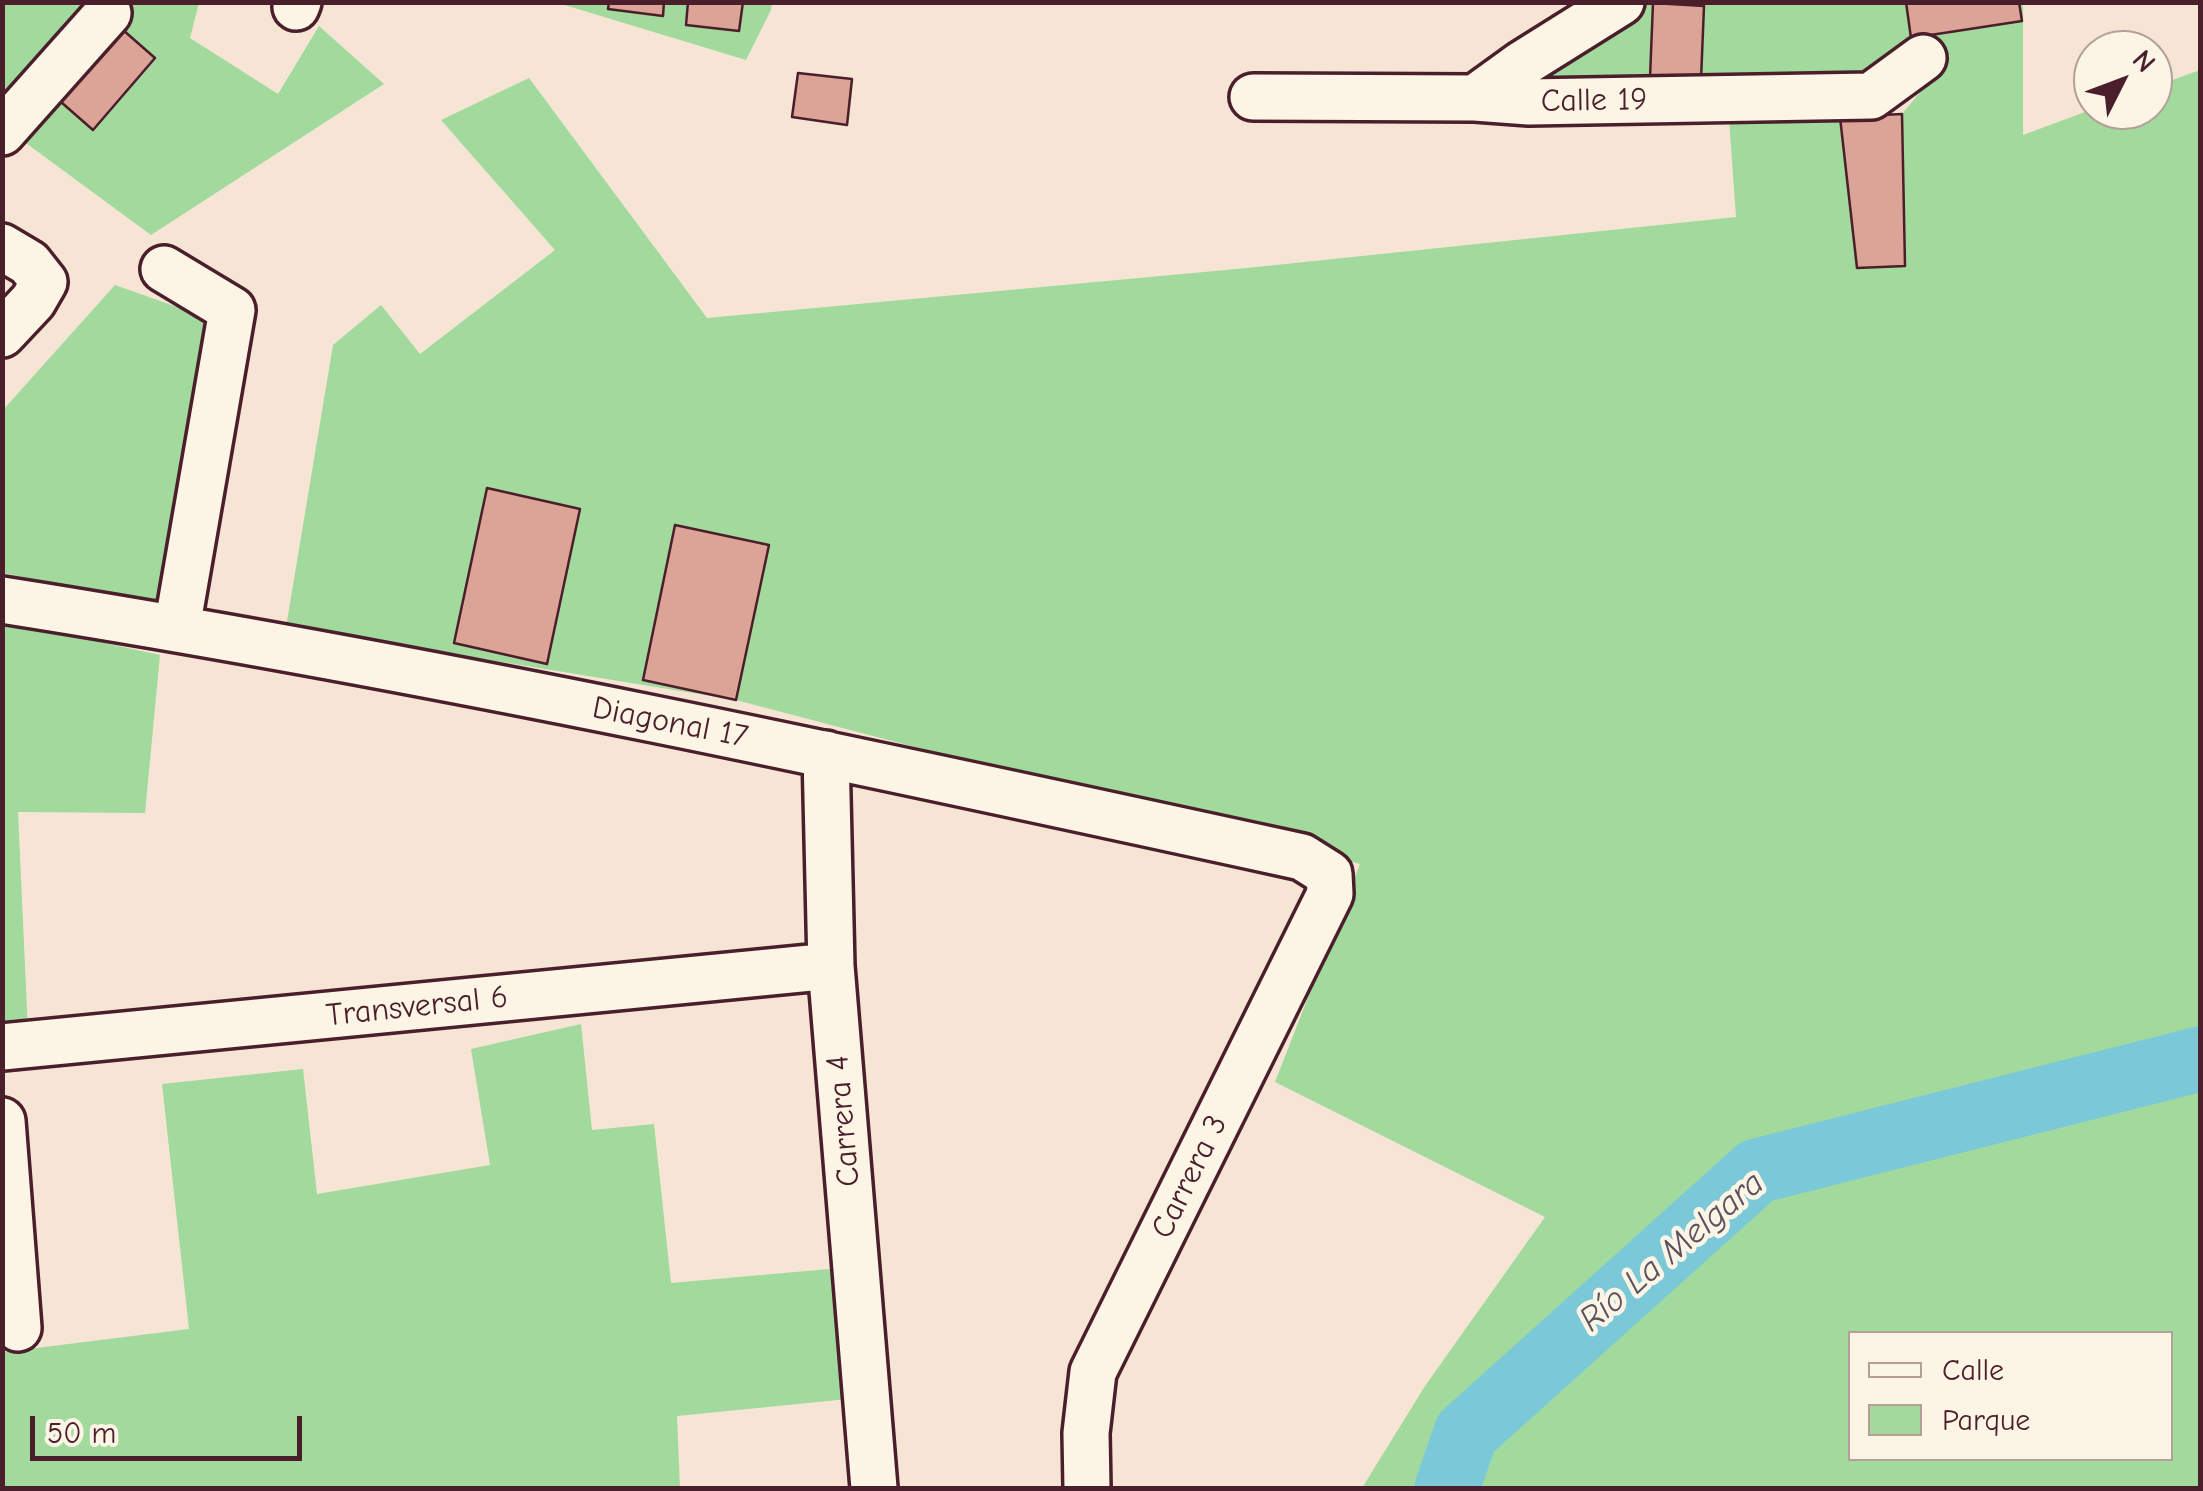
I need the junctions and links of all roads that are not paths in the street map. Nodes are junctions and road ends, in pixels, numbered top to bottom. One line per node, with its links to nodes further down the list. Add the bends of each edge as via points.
1 (1621, 2): 5 (street)
2 (108, 13): 6 (street)
3 (1923, 58): 5 (street, Calle 19, via 1870,96)
4 (1254, 97): 5 (street, Calle 19)
5 (1475, 98)
6 (2, 132)
7 (2, 246): 9 (street, via 44,282)
8 (164, 269): 11 (street, via 232,310)
9 (2, 334)
10 (2, 600): 11 (street, Diagonal 17)
11 (177, 628): 12 (street, Diagonal 17)
12 (826, 754): 13 (street, Diagonal 17, via 1302,857); 14 (street, Carrera 4)
13 (1329, 874): 19 (street, Carrera 3, via 1330,894 1093,1372)
14 (831, 966): 15 (street, Transversal 6); 18 (street, Carrera 4)
15 (2, 1047)
16 (2, 1122): 17 (street)
17 (18, 1328)
18 (874, 1488)
19 (1087, 1488)

